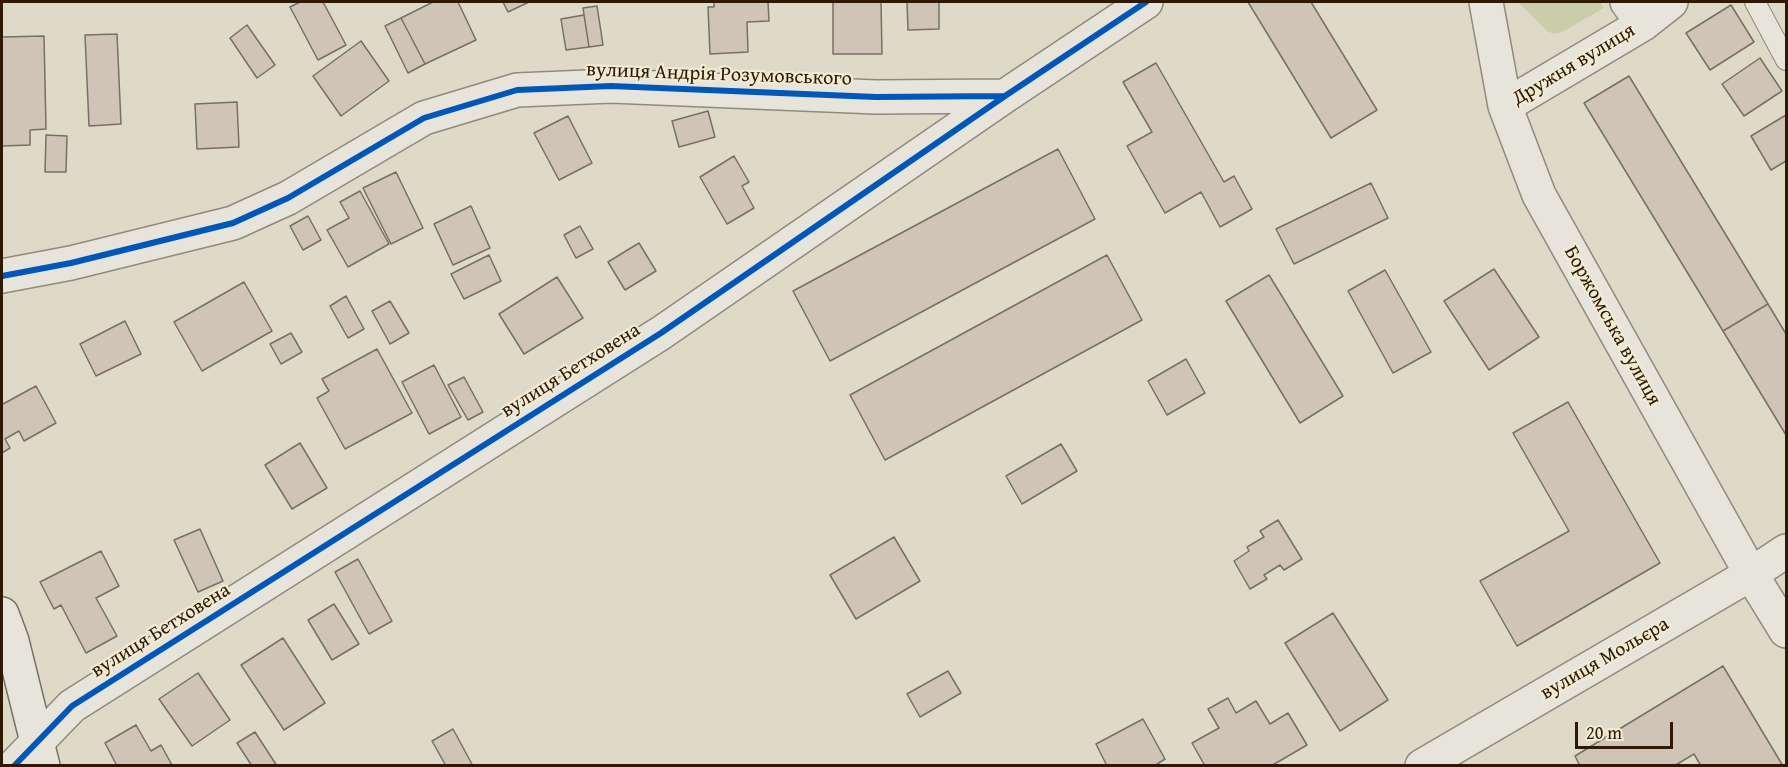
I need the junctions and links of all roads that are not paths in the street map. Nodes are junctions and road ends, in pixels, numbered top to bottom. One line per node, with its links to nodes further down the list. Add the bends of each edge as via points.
1 (1146, 2): 7 (street, вулиця Бетховена)
2 (1486, 2): 8 (street, Боржомська вулиця)
3 (1671, 2): 5 (street, Дружня вулиця)
4 (1755, 2): 6 (lane)
5 (1635, 13): 8 (street, Дружня вулиця)
6 (1786, 60)
7 (1005, 96): 9 (street, вулиця Андрія Розумовського, via 876,97 611,86 517,90 424,118 288,198 233,223); 14 (street, вулиця Бетховена, via 662,333 72,706)
8 (1505, 106): 11 (street, Боржомська вулиця, via 1539,195)
9 (2, 276)
10 (1786, 551): 11 (street, вулиця Мольєра)
11 (1751, 574): 13 (street, Боржомська вулиця); 15 (street, вулиця Мольєра)
12 (2, 614): 14 (street, via 12,641)
13 (1786, 631)
14 (31, 758)
15 (1422, 765)

